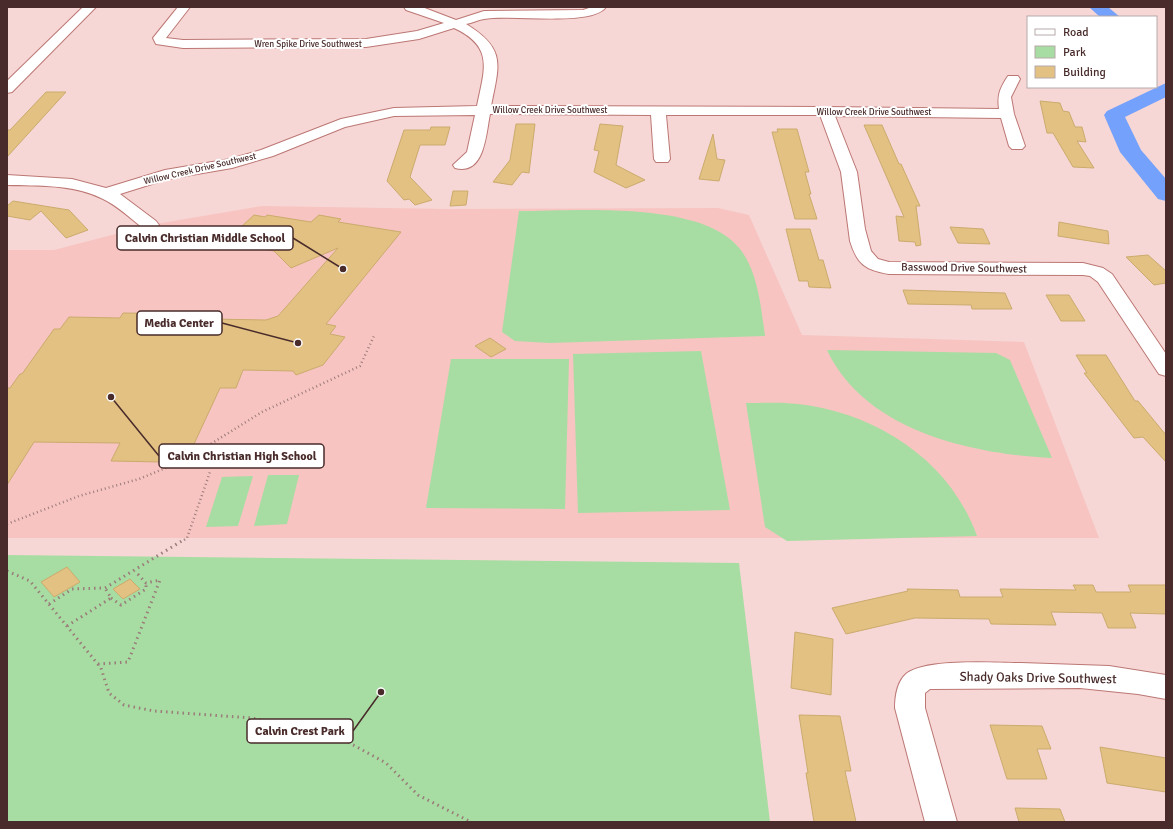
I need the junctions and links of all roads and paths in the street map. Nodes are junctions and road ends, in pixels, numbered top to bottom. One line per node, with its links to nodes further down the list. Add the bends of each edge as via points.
1 (90, 7): 8 (street)
2 (184, 7): 6 (street, Wren Spike Drive Southwest, via 161,35 161,41 182,44 366,43 413,36)
3 (410, 7): 6 (street)
4 (498, 10): 5 (street, Wren Spike Drive Southwest, via 578,14); 6 (street, Wren Spike Drive Southwest)
5 (596, 10)
6 (453, 24): 11 (street, via 478,38 488,47 491,55 492,66)
7 (7, 70): 8 (street)
8 (26, 70): 10 (street)
9 (1013, 79): 14 (street, via 1004,97)
10 (7, 89)
11 (484, 110): 12 (street, Willow Creek Drive Southwest); 17 (street, via 475,152); 19 (street, Willow Creek Drive Southwest, via 406,111 363,117 267,153 232,163 165,175)
12 (658, 111): 13 (street, Willow Creek Drive Southwest); 16 (street)
13 (826, 111): 14 (street, Willow Creek Drive Southwest); 22 (street, Basswood Drive Southwest, via 847,164 856,228 869,261 890,268 1083,269 1096,272 1105,278)
14 (1007, 114): 15 (street)
15 (1017, 146)
16 (662, 159)
17 (461, 165)
18 (7, 180): 19 (street, via 68,184)
19 (106, 193): 20 (street)
20 (150, 225)
21 (374, 336): 24 (path, via 360,366 262,412 185,460 139,479 79,496)
22 (1166, 369)
23 (210, 472): 26 (path, via 187,538)
24 (7, 524)
25 (7, 571): 30 (path, via 30,581)
26 (135, 571): 27 (path); 28 (path)
27 (146, 583): 29 (path, via 146,589 121,605); 32 (path, via 160,580 128,662)
28 (106, 588): 29 (path); 30 (path, via 72,589)
29 (111, 598): 31 (path)
30 (49, 604): 31 (path)
31 (67, 626): 32 (path)
32 (98, 664): 34 (path, via 109,693 124,705 154,711 226,714 252,718 275,723 313,740 346,741 386,763 418,795)
33 (1166, 687): 35 (street, Shady Oaks Drive Southwest, via 1074,676 925,677 913,686 909,699)
34 (471, 822)
35 (941, 822)

